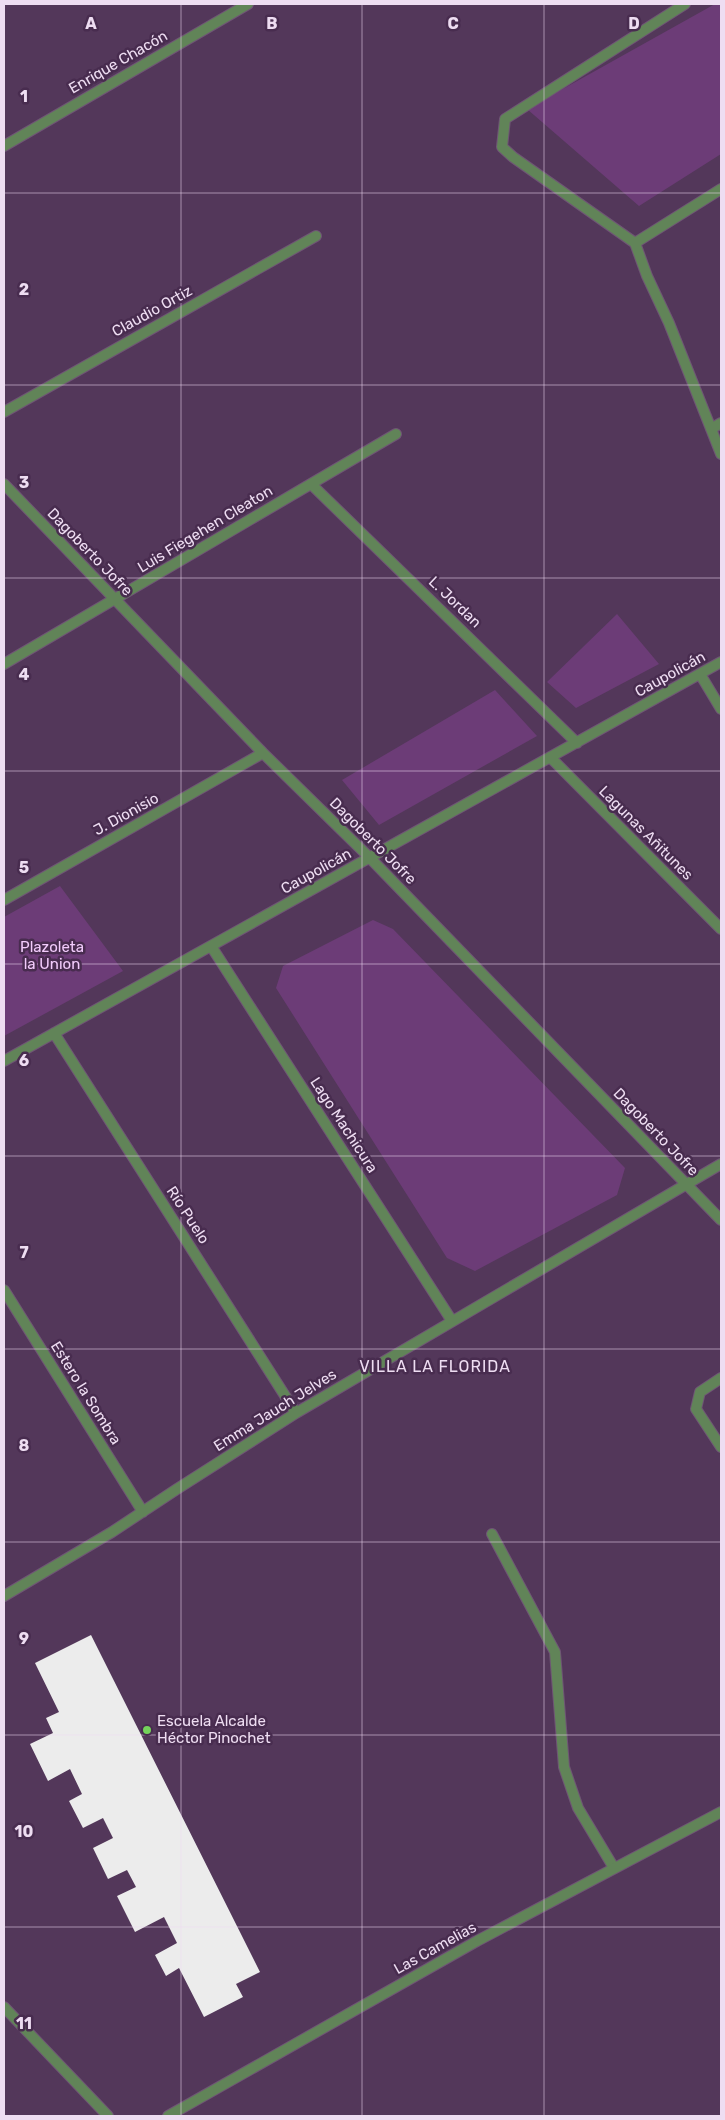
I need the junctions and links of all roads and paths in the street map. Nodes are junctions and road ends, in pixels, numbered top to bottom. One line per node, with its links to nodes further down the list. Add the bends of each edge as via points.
1 (248, 4): 3 (street, Enrique Chacón)
2 (685, 4): 6 (street, via 505,119 502,147 512,157)
3 (4, 146)
4 (721, 190): 6 (street)
5 (316, 236): 7 (street, Claudio Ortiz)
6 (635, 243): 9 (street)
7 (4, 412)
8 (721, 423): 9 (street)
9 (711, 429): 11 (street)
10 (396, 434): 13 (street, Luis Fiegehen Cleaton)
11 (721, 454)
12 (4, 484): 14 (street, Dagoberto Jofre)
13 (311, 484): 14 (street, Luis Fiegehen Cleaton); 19 (street, L. Jordan)
14 (115, 600): 16 (street, Luis Fiegehen Cleaton); 20 (street, Dagoberto Jofre)
15 (721, 662): 17 (street, Caupolicán)
16 (4, 664)
17 (700, 674): 18 (street); 19 (street, Caupolicán)
18 (721, 709)
19 (577, 743): 21 (street, Caupolicán)
20 (263, 754): 22 (street, Dagoberto Jofre); 23 (street, J. Dionisio)
21 (550, 757): 22 (street, Caupolicán); 24 (street, Lagunas Añitunes)
22 (370, 858): 25 (street, Caupolicán); 29 (street, Dagoberto Jofre)
23 (4, 900)
24 (721, 929)
25 (211, 946): 26 (street, Caupolicán); 32 (street, Lago Machicura)
26 (54, 1033): 27 (street, Caupolicán); 34 (street, Río Puelo)
27 (4, 1061)
28 (721, 1164): 29 (street, Emma Jauch Jelves)
29 (685, 1184): 30 (street, Dagoberto Jofre); 32 (street, Emma Jauch Jelves)
30 (721, 1220)
31 (4, 1290): 36 (street, Estero la Sombra)
32 (452, 1321): 34 (street, Emma Jauch Jelves)
33 (721, 1378): 35 (street, via 700,1392 696,1409)
34 (296, 1413): 36 (street, Emma Jauch Jelves)
35 (721, 1447)
36 (143, 1512): 38 (street, Emma Jauch Jelves)
37 (492, 1534): 40 (street, via 555,1652 564,1767 578,1808)
38 (4, 1596)
39 (721, 1812): 40 (street, Las Camelias)
40 (614, 1868): 43 (street, Las Camelias, via 477,1941)
41 (4, 2006): 42 (street)
42 (108, 2116)
43 (168, 2116)

